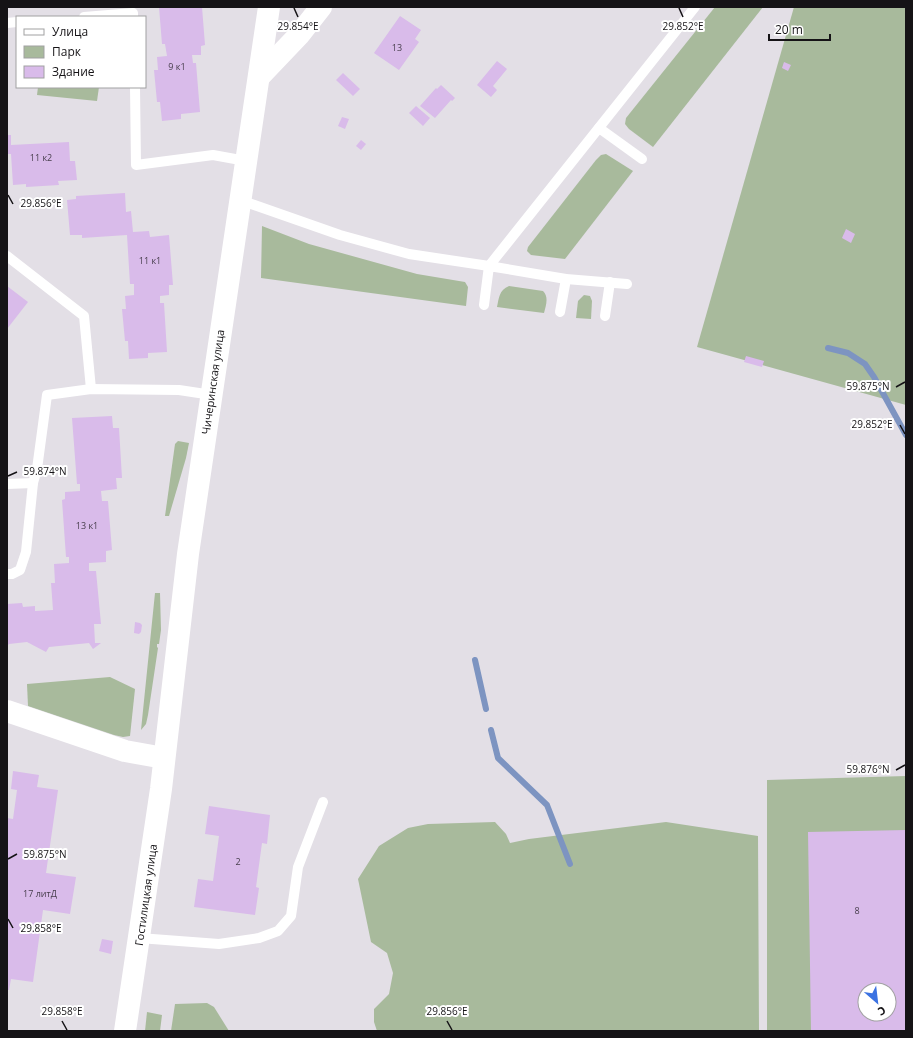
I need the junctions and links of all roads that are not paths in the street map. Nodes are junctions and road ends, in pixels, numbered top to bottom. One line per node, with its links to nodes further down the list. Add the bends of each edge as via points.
1 (269, 7): 6 (main road, Чичеринская улица)
2 (321, 7): 6 (main road, via 299,35)
3 (695, 7): 8 (lane)
4 (96, 16): 5 (lane, via 133,13)
5 (133, 16)
6 (259, 77): 10 (main road, Чичеринская улица)
7 (134, 88): 10 (lane, via 136,165 213,155)
8 (599, 128): 9 (lane); 13 (lane)
9 (642, 159)
10 (246, 161): 11 (main road, Чичеринская улица)
11 (240, 200): 13 (lane, via 340,235 409,254); 21 (main road, Чичеринская улица)
12 (7, 256): 20 (lane, via 84,316)
13 (490, 266): 14 (lane); 17 (lane)
14 (566, 279): 15 (lane); 18 (lane)
15 (610, 282): 16 (lane); 19 (lane)
16 (627, 284)
17 (484, 305)
18 (560, 312)
19 (605, 316)
20 (91, 389): 21 (lane, via 179,390); 22 (lane, via 47,395)
21 (212, 396): 26 (main road, Чичеринская улица, via 188,554)
22 (34, 483): 23 (lane); 24 (lane, via 26,552 20,570)
23 (7, 484)
24 (7, 574)
25 (7, 711): 26 (main road, via 125,751)
26 (164, 758): 28 (main road, Гостилицкая улица)
27 (323, 802): 28 (lane, via 298,867 291,916 278,931 260,938 219,944)
28 (139, 938): 29 (main road, Гостилицкая улица)
29 (125, 1031)

